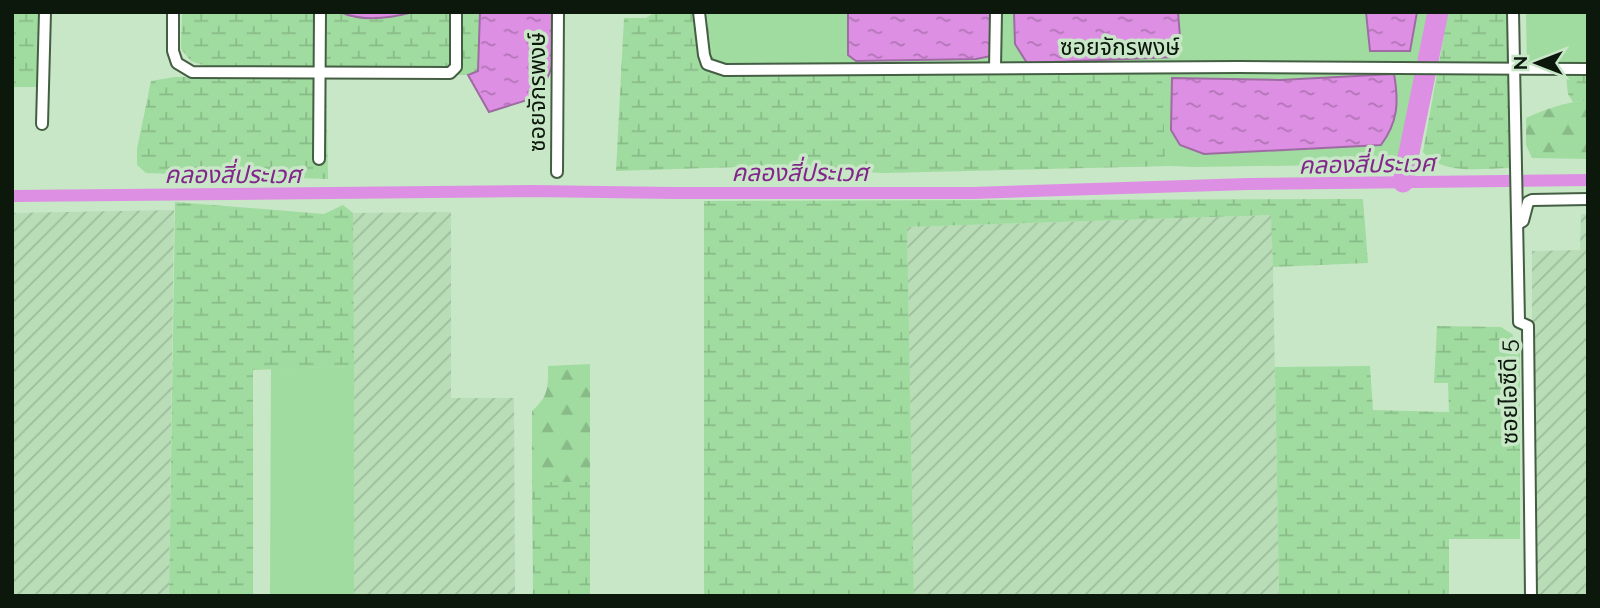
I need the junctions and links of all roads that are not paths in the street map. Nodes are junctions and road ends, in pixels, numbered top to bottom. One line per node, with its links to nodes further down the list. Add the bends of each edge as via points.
1 (45, 12): 13 (street)
2 (173, 12): 12 (street, via 173,51 177,63 192,72)
3 (320, 12): 12 (street)
4 (456, 12): 12 (street, via 456,67 450,73)
5 (558, 12): 15 (street, ซอยจักรพงษ์)
6 (699, 12): 9 (street, ซอยจักรพงษ์, via 707,64 725,71)
7 (996, 12): 9 (street)
8 (1513, 12): 11 (street, ซอยไอซีดี 5)
9 (995, 68): 11 (street, ซอยจักรพงษ์)
10 (1588, 69): 11 (street, ซอยจักรพงษ์)
11 (1514, 70): 17 (street, ซอยไอซีดี 5)
12 (319, 73): 14 (street)
13 (42, 124)
14 (319, 159)
15 (557, 172)
16 (1588, 199): 17 (street, via 1532,200 1523,221)
17 (1518, 222): 18 (street, ซอยไอซีดี 5, via 1519,322 1528,326)
18 (1531, 596)

